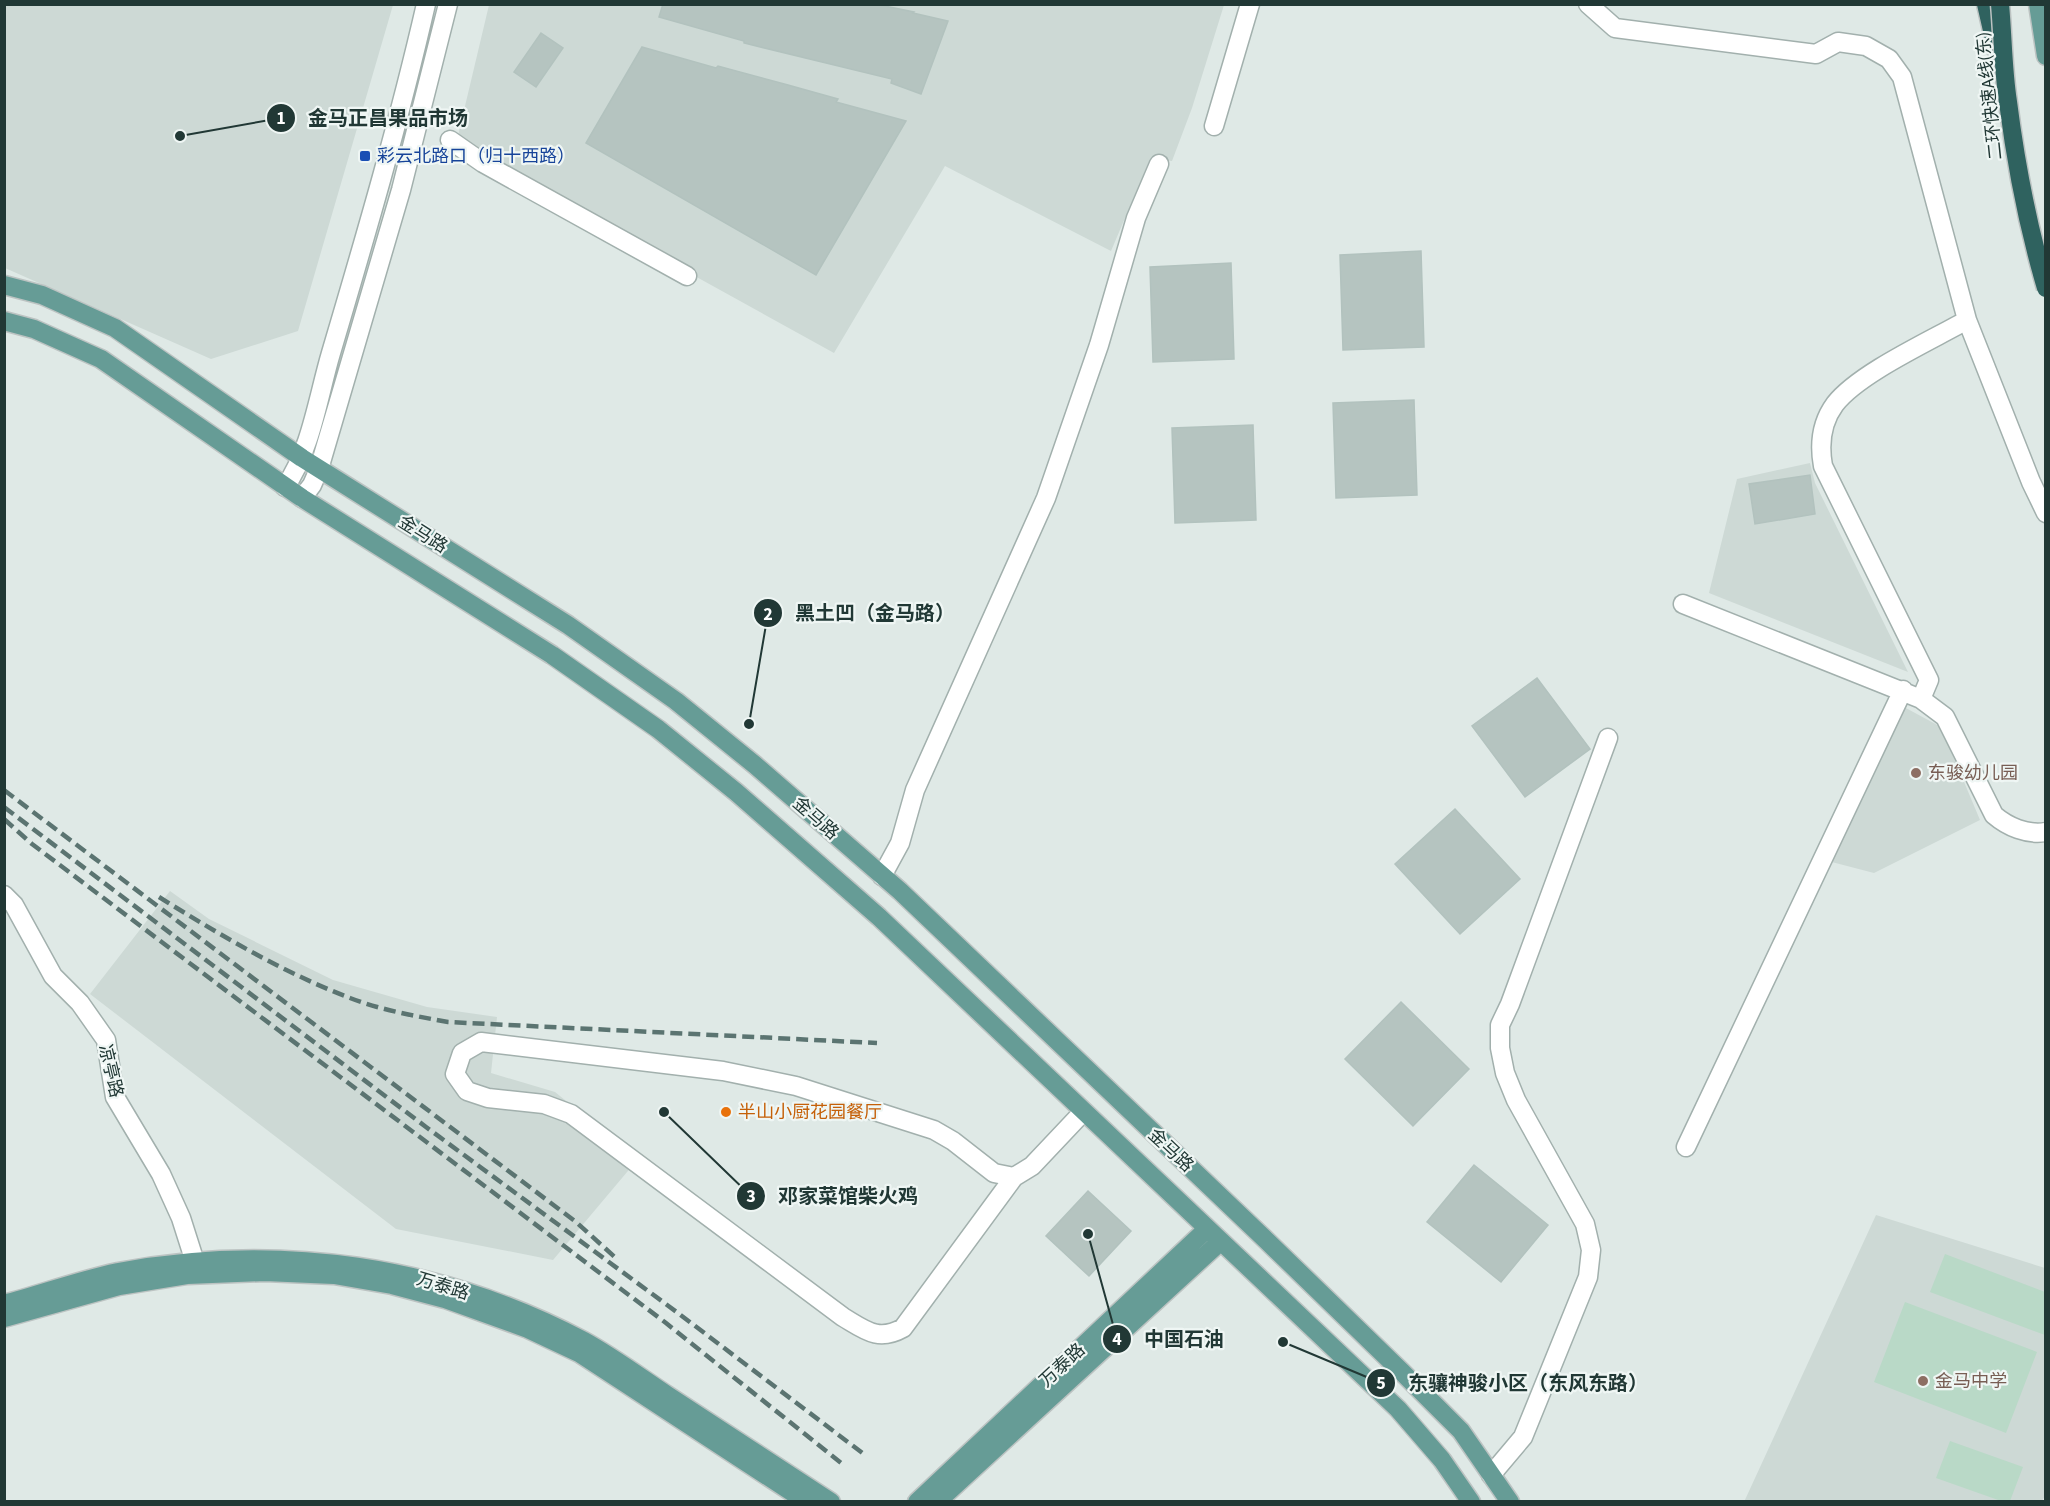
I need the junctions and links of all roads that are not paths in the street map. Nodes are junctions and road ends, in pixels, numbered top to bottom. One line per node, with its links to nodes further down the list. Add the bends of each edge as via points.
1 (426, 4): 20 (street, via 381,184)
2 (448, 4): 21 (street, via 401,190)
3 (1250, 4): 11 (street)
4 (1588, 4): 18 (street, via 1615,28 1816,54 1838,42 1866,46 1889,59 1902,77)
5 (1986, 4): 10 (highway, bridge)
6 (1992, 4): 14 (main road, via 2021,169)
7 (2000, 4): 10 (highway, 二环快速A线(东), bridge)
8 (2038, 4): 9 (main road)
9 (2046, 56)
10 (2007, 99): 17 (highway, 二环快速A线(东), bridge, via 2022,189)
11 (1214, 126)
12 (450, 140): 15 (street, via 483,163)
13 (1159, 164): 30 (street, via 1136,218 1099,345 1046,498 915,790 900,843)
14 (2046, 269)
15 (687, 276)
16 (4, 285): 20 (main road, 金马路, via 42,295 115,328)
17 (2046, 288)
18 (1967, 320): 24 (street); 27 (street, via 1853,386 1834,405 1823,427 1819,448 1823,466 1929,680)
19 (4, 321): 22 (main road, 金马路, via 34,329 100,359)
20 (302, 458): 21 (main road, 金马路); 22 (street)
21 (319, 469): 23 (street); 30 (main road, 金马路, via 568,625 676,701)
22 (285, 487): 23 (main road, 金马路)
23 (302, 498): 32 (main road, 金马路, via 552,654 658,729 879,917)
24 (2046, 513)
25 (1683, 604): 26 (street)
26 (1903, 690): 27 (street); 33 (street)
27 (1921, 699): 29 (street, via 1945,717 1994,815 2005,825 2034,834)
28 (1608, 738): 40 (street, via 1500,1025 1505,1073 1516,1100 1585,1224 1591,1250 1588,1277 1523,1437)
29 (2046, 832)
30 (882, 876): 40 (main road, 金马路, via 1394,1364 1461,1431)
31 (4, 895): 37 (street, 凉亭路, via 14,905 53,976 80,1003 106,1040 115,1097 161,1174)
32 (1083, 1112): 34 (street, via 1032,1166); 35 (main road, 金马路)
33 (1686, 1148)
34 (1014, 1177): 34 (street, via 994,1173 934,1130 796,1086 723,1071 481,1042 462,1053 455,1074 467,1091 488,1098 544,1104 571,1114 843,1317 872,1333 883,1335 903,1328)
35 (1207, 1229): 36 (main road, 金马路); 43 (main road, 万泰路)
36 (1221, 1241): 44 (main road, 万泰路); 45 (main road, 金马路, via 1398,1409)
37 (195, 1262): 38 (main road, 万泰路, via 116,1273); 42 (main road, 万泰路, via 265,1258 336,1262 449,1286 533,1317 585,1342)
38 (4, 1304)
39 (4, 1318): 41 (main road, 万泰路, via 119,1286 187,1275 334,1275 392,1285 528,1329 579,1353)
40 (1491, 1474): 46 (main road, 金马路)
41 (807, 1502)
42 (831, 1502)
43 (917, 1502)
44 (937, 1502)
45 (1472, 1502)
46 (1510, 1502)

